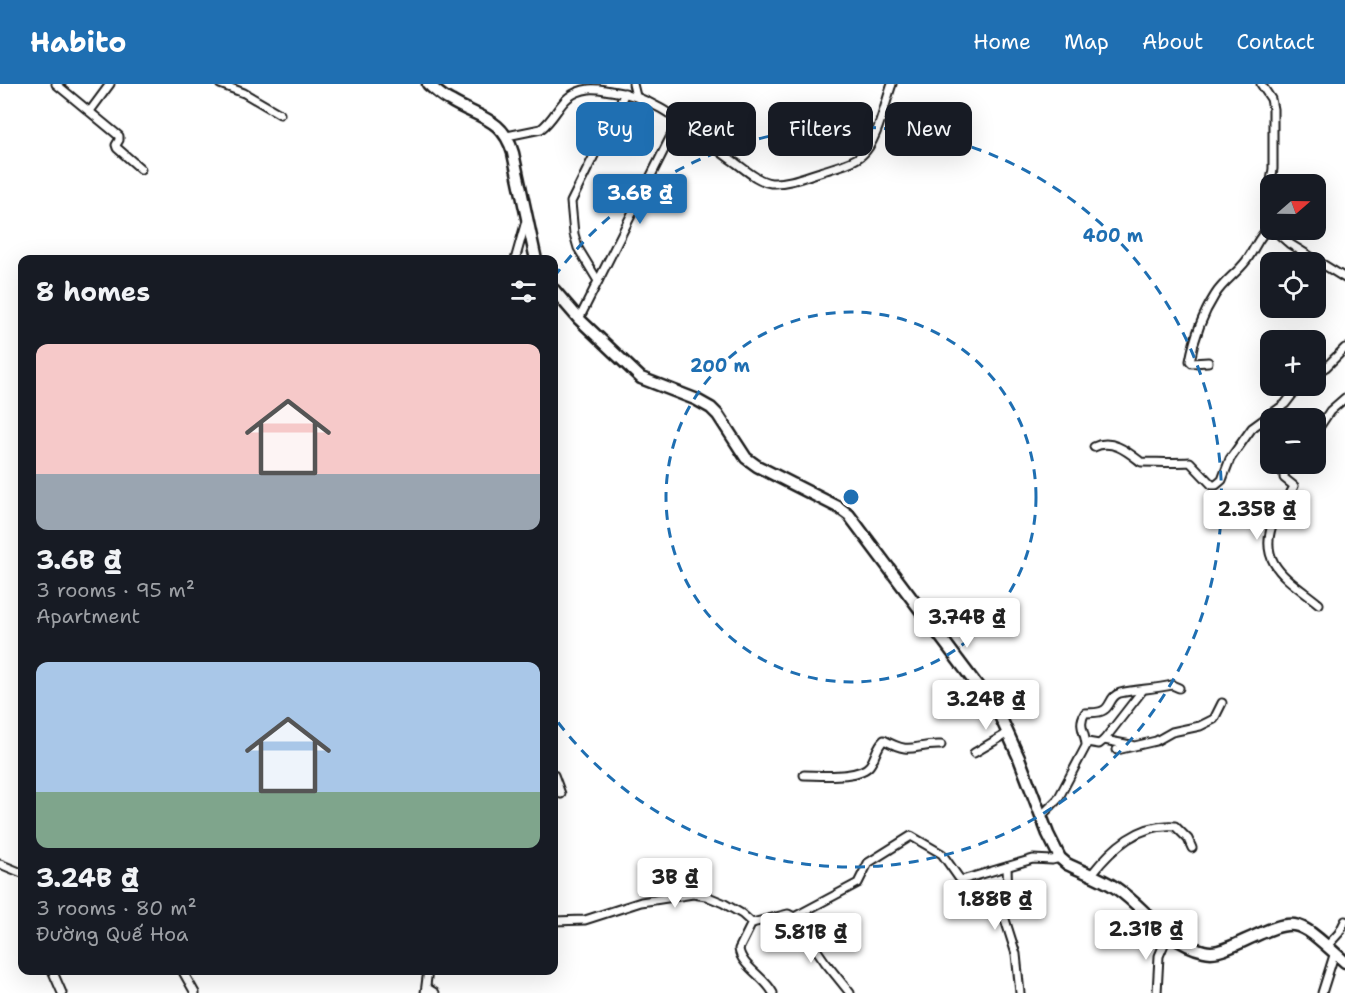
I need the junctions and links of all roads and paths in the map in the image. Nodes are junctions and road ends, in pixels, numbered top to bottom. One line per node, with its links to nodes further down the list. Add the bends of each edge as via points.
1 (56, 84): 10 (street)
2 (110, 84): 10 (street)
3 (220, 84): 12 (street)
4 (428, 84): 13 (street, via 452,102 496,124)
5 (633, 84): 9 (street)
6 (892, 84): 15 (street, via 873,141 863,154 845,164 789,182 771,183 756,178)
7 (1261, 84): 17 (street, via 1273,109)
8 (625, 93): 9 (street); 13 (street, via 589,89 574,94 563,101 541,129); 24 (street, via 571,202 578,248)
9 (636, 96): 11 (street)
10 (90, 111): 16 (street, via 119,135 117,148)
11 (666, 112)
12 (280, 114)
13 (507, 136): 18 (street)
14 (666, 146): 24 (street)
15 (724, 156)
16 (141, 170)
17 (1272, 174)
18 (527, 215): 21 (street); 22 (street)
19 (1260, 239): 28 (street, via 1234,276 1214,296 1200,325 1190,361)
20 (1285, 240): 23 (street)
21 (516, 255)
22 (535, 255)
23 (1345, 278)
24 (598, 281): 26 (street)
25 (558, 295): 26 (street)
26 (579, 319): 39 (street, via 641,378 711,408 746,458 757,466 849,514 986,696)
27 (1345, 348): 29 (street)
28 (1208, 362)
29 (1326, 366)
30 (1291, 396): 33 (street, via 1252,428 1216,485 1190,462 1141,462 1113,445)
31 (1345, 398): 32 (street)
32 (1326, 417)
33 (1094, 447)
34 (1284, 474): 35 (street, via 1294,486 1275,518 1270,550 1282,576)
35 (1319, 604)
36 (1179, 688): 37 (street, via 1171,685)
37 (1142, 691): 40 (street); 41 (street, via 1120,693 1112,697 1106,709 1085,714 1081,728)
38 (1221, 704): 43 (street, via 1214,719 1207,723)
39 (1008, 734): 45 (street); 49 (street)
40 (1104, 740): 41 (street, via 1099,744); 43 (street)
41 (1087, 742): 49 (street, via 1058,799)
42 (941, 745): 46 (street, via 909,750 884,740 864,770)
43 (1136, 746): 44 (street)
44 (1116, 750)
45 (974, 753)
46 (804, 775)
47 (558, 786): 48 (street)
48 (561, 794)
49 (1041, 816): 51 (street)
50 (1192, 848): 55 (street, via 1179,827 1146,828 1107,856)
51 (1060, 858): 53 (street, via 1033,859); 55 (street)
52 (0, 864): 54 (street)
53 (1006, 867): 56 (street, via 962,880 942,854 910,836 868,863 858,883); 72 (street, via 1008,896 1002,910 1016,954)
54 (18, 871)
55 (1091, 875): 60 (street, via 1127,897)
56 (794, 917): 59 (street, via 788,914); 71 (street)
57 (558, 921): 59 (street, via 585,920 641,902 693,894 723,903)
58 (1345, 921): 61 (street)
59 (752, 923): 70 (street, via 739,953)
60 (1168, 935): 61 (street, via 1197,949 1214,952 1278,925 1293,924 1312,932); 73 (street, via 1159,956)
61 (1331, 949): 62 (street); 74 (street)
62 (1345, 962)
63 (54, 975): 67 (street)
64 (185, 975): 68 (street)
65 (428, 975): 66 (street)
66 (426, 991): 69 (street)
67 (62, 993)
68 (195, 993)
69 (435, 993)
70 (773, 993)
71 (850, 993)
72 (1020, 993)
73 (1157, 993)
74 (1322, 993)

